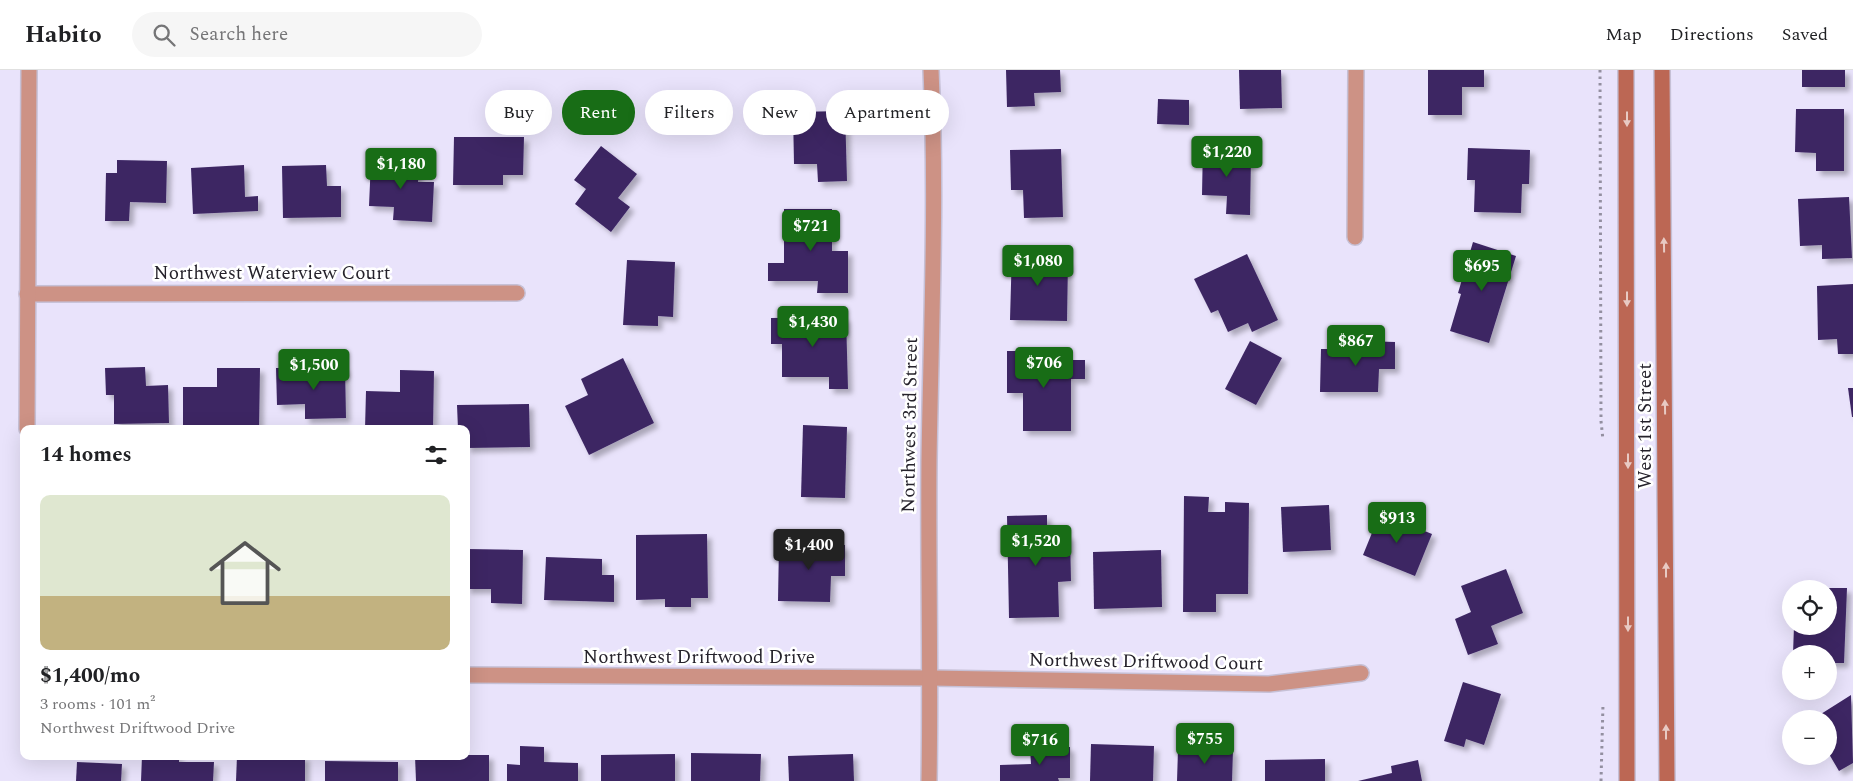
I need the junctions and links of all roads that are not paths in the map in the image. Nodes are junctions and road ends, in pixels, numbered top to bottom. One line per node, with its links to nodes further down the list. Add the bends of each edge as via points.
1 (28, 70): 8 (street)
2 (930, 70): 12 (street, Northwest 3rd Street, via 934,136 928,516)
3 (1356, 70): 6 (street)
4 (1626, 70): 14 (main road, West 1st Street, one-way to 14)
5 (1662, 70): 15 (main road, West 1st Street, one-way to 5)
6 (1354, 237)
7 (517, 293): 8 (street, Northwest Waterview Court)
8 (27, 294): 9 (street)
9 (27, 425)
10 (1361, 673): 12 (street, Northwest Driftwood Court, via 1269,684)
11 (470, 675): 12 (street, Northwest Driftwood Drive)
12 (931, 678): 13 (street, Northwest 3rd Street)
13 (929, 781)
14 (1628, 781)
15 (1667, 781)

